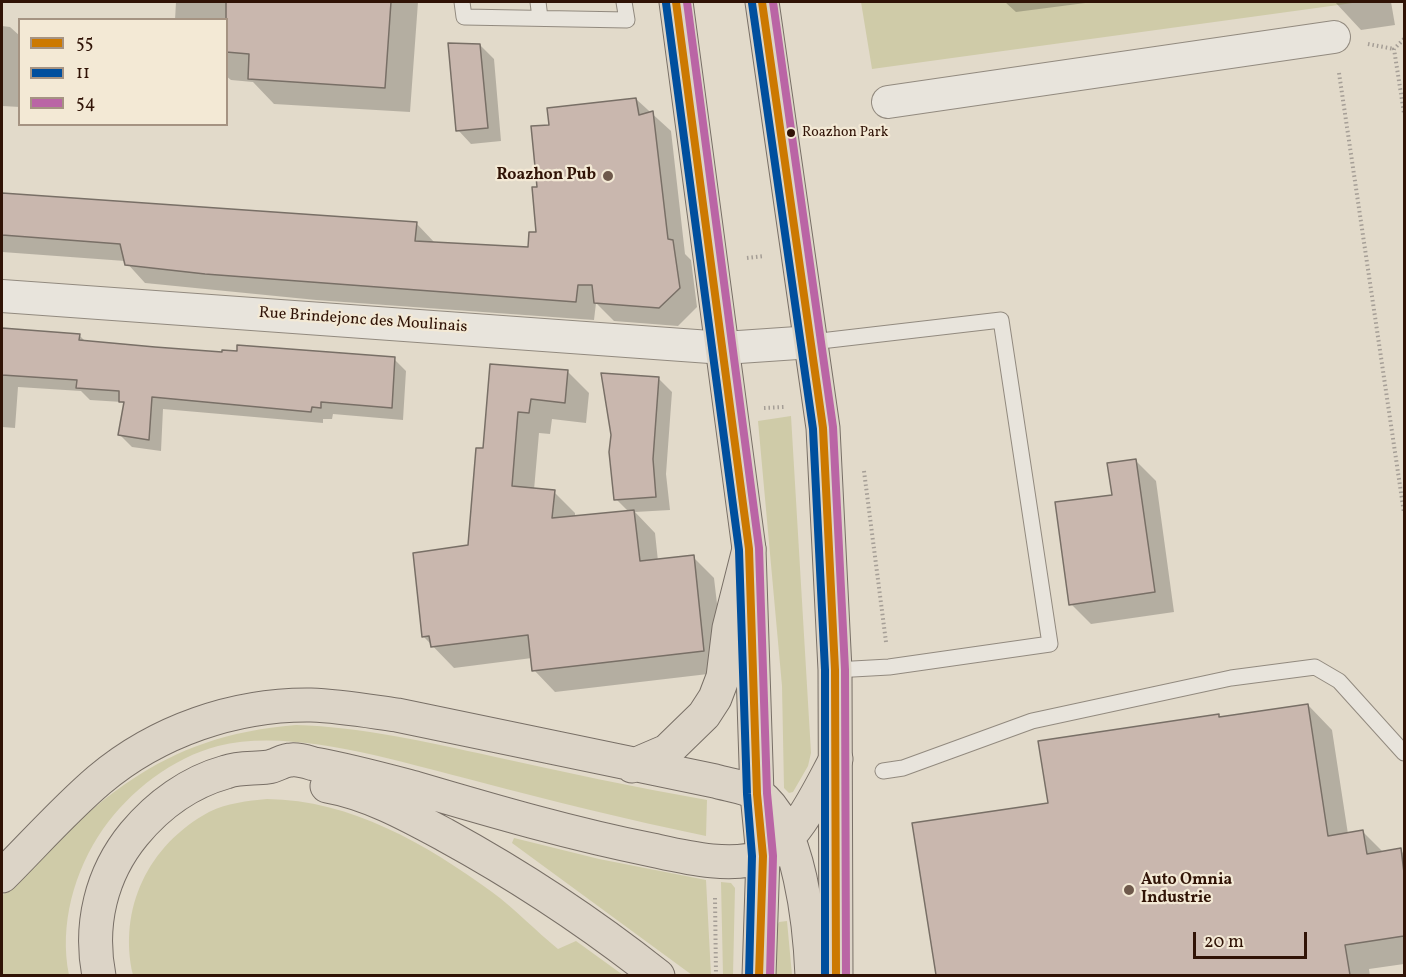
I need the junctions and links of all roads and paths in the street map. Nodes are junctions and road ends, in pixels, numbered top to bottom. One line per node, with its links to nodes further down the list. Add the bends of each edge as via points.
1 (462, 2): 6 (lane, via 464,17)
2 (538, 2): 6 (lane)
3 (624, 2): 6 (lane, via 627,20)
4 (676, 2): 12 (main road)
5 (762, 2): 11 (main road)
6 (540, 18)
7 (1334, 37): 9 (street); 16 (path)
8 (1404, 39): 10 (path, via 1394,49)
9 (888, 102)
10 (1404, 113)
11 (799, 253): 12 (path); 14 (main road)
12 (712, 262): 15 (main road)
13 (2, 296): 15 (street, Rue Brindejonc des Moulinais)
14 (812, 342): 15 (street, Rue Brindejonc des Moulinais); 18 (main road, via 823,428); 18 (lane, via 1001,320 1050,644 889,667)
15 (724, 348): 17 (main road)
16 (1404, 513)
17 (749, 549): 21 (main road, via 729,628 723,677 715,698 704,715 667,752); 24 (main road)
18 (835, 670): 20 (main road)
19 (1404, 753): 23 (lane, via 1339,681 1315,667 1231,678 1032,721 903,768)
20 (836, 759): 25 (main road); 32 (main road)
21 (632, 766): 24 (main road, via 715,781); 27 (main road, via 344,707 308,705 242,712 207,720 135,753 99,780)
22 (269, 767): 26 (main road, via 291,760 350,770 586,836 699,860); 28 (main road, via 226,772 174,796 126,844 108,879 97,915); 29 (main road, via 289,779 343,789 390,808 500,864)
23 (883, 771)
24 (758, 794): 25 (main road, via 776,812); 26 (main road)
25 (789, 836): 26 (main road); 31 (main road, via 810,926)
26 (763, 856): 30 (main road)
27 (2, 876)
28 (99, 975)
29 (658, 975)
30 (759, 975)
31 (813, 975)
32 (836, 975)

